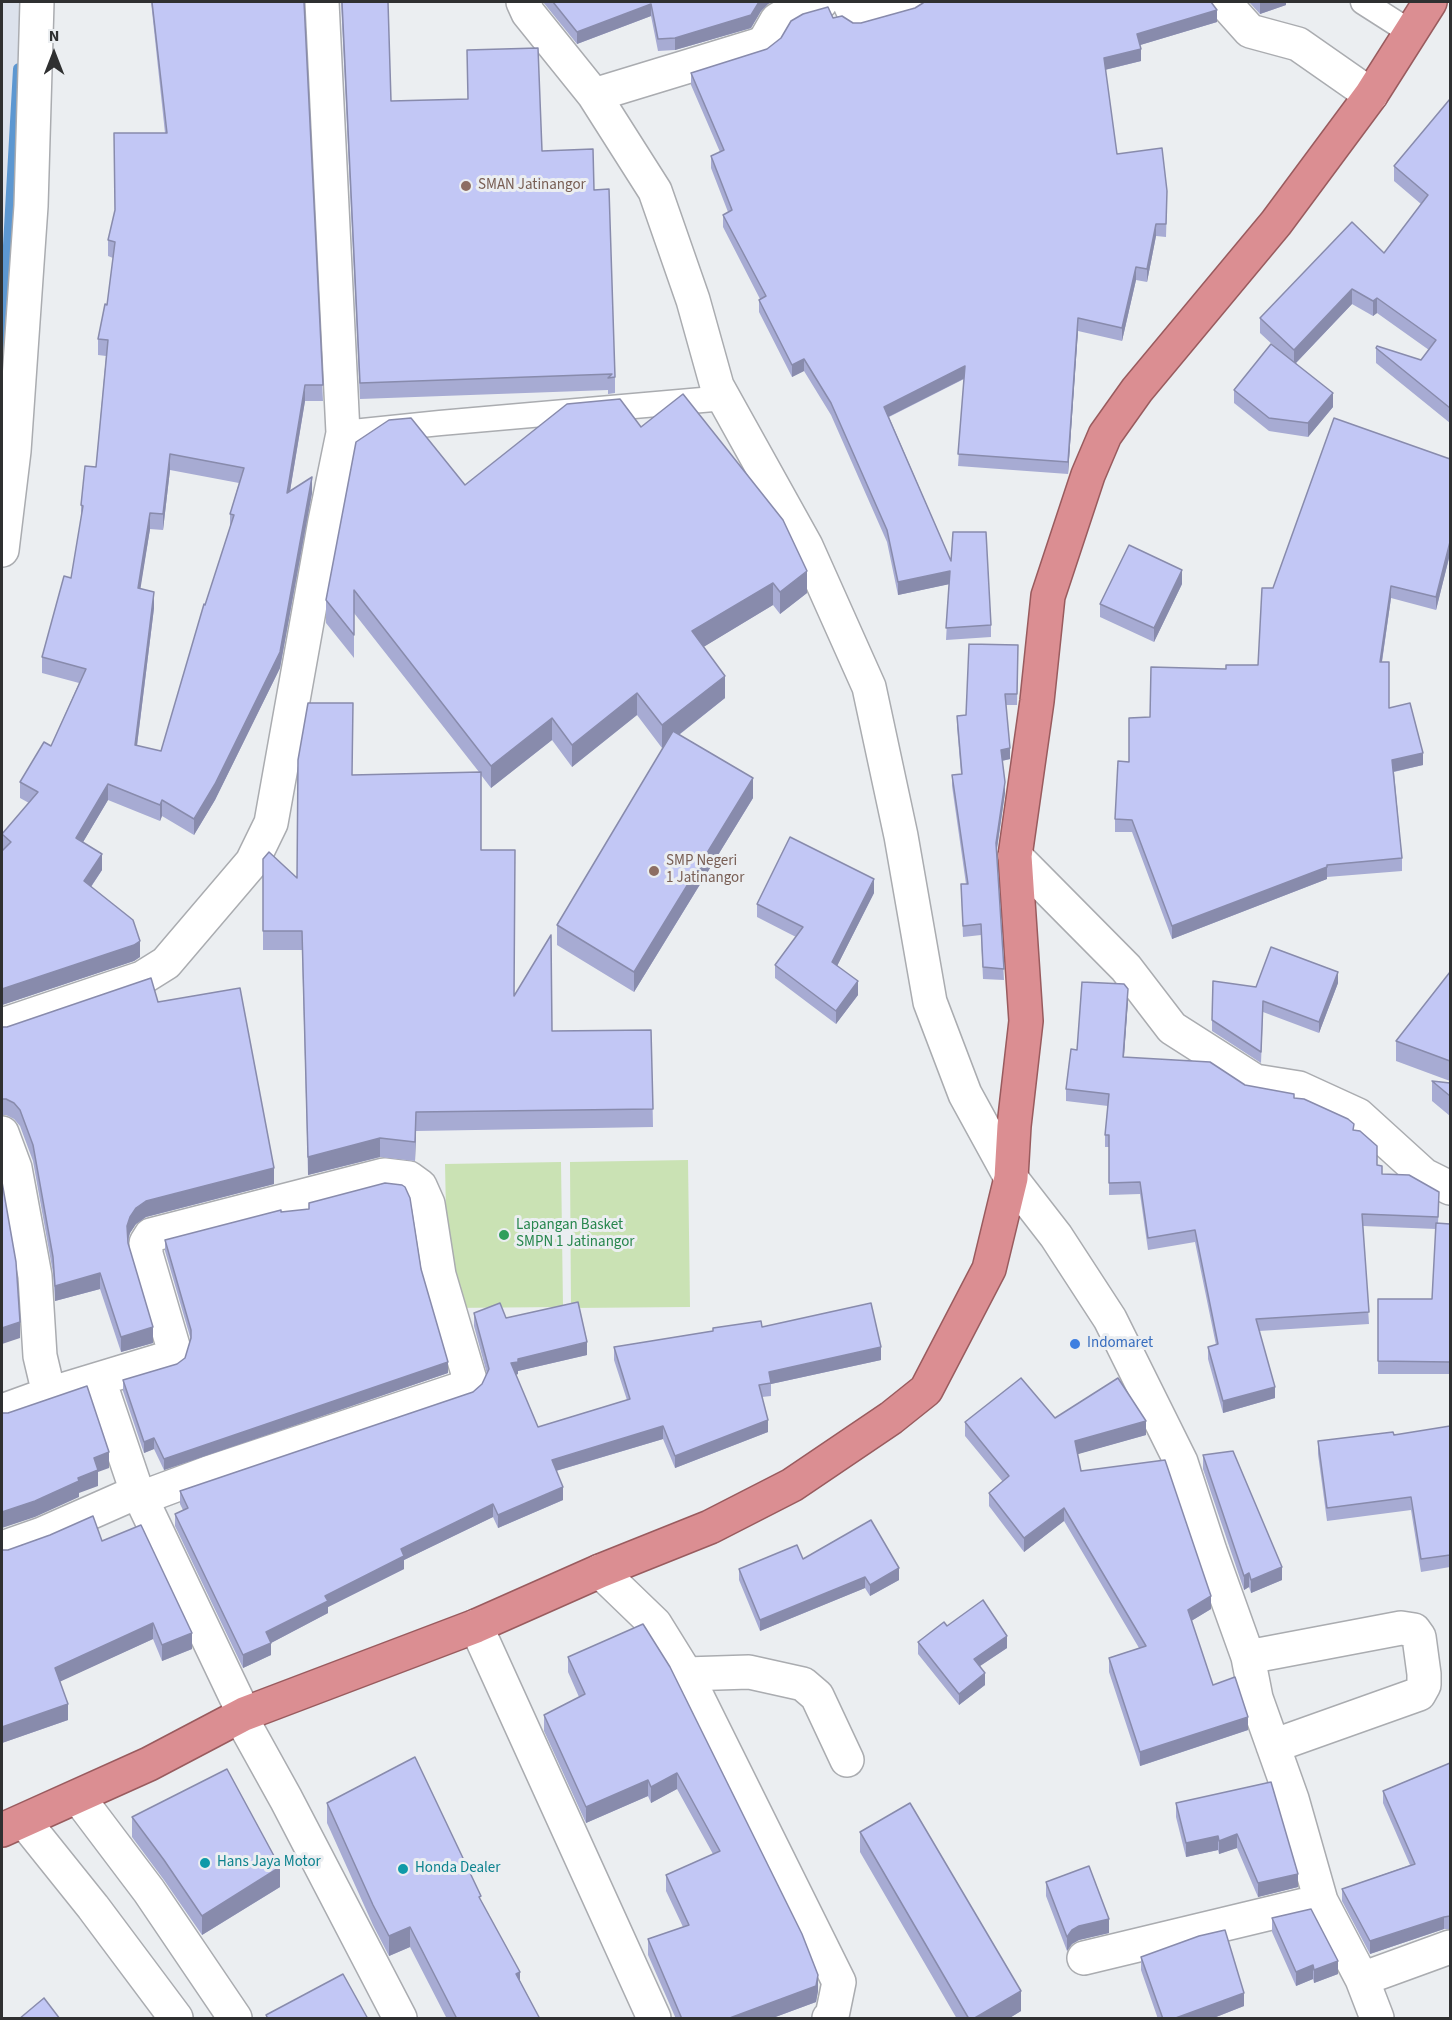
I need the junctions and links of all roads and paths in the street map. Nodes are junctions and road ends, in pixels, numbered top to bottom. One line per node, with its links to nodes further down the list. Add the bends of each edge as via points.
1 (37, 2): 15 (street, via 31,206 14,451)
2 (322, 2): 14 (street)
3 (523, 2): 11 (street)
4 (821, 2): 11 (street, via 777,20 765,41 758,45)
5 (849, 2): 6 (street, via 858,17)
6 (910, 2)
7 (1224, 2): 12 (street, via 1250,31 1298,44)
8 (1363, 2): 10 (lane)
9 (1430, 2): 10 (highway)
10 (1410, 32): 12 (highway)
11 (594, 95): 13 (street, via 655,190 693,300 717,386)
12 (1371, 95): 16 (highway, via 1276,223 1144,381 1105,435 1048,596)
13 (725, 399): 14 (lane); 19 (street, via 806,546 869,687 901,836 930,1002 965,1094)
14 (343, 434): 17 (street, via 271,823 252,862 166,963 142,978)
15 (2, 550)
16 (1015, 856): 19 (highway, via 1026,1021); 20 (street, via 1126,968 1173,1028 1255,1081 1299,1088 1358,1115 1424,1175)
17 (2, 1025)
18 (2, 1133): 22 (street, via 15,1168 35,1276 40,1356)
19 (1011, 1178): 26 (highway, via 989,1269 926,1390 792,1485 710,1527); 28 (street, via 1056,1236 1110,1319 1142,1381 1181,1462)
20 (1450, 1188)
21 (99, 1380): 22 (street); 24 (street); 24 (street, via 171,1357 172,1346 146,1254 151,1235 384,1175 409,1178 420,1186 428,1204 439,1275 470,1380 466,1387)
22 (49, 1394): 23 (street)
23 (2, 1412)
24 (139, 1495): 25 (street); 30 (street)
25 (2, 1548)
26 (600, 1571): 27 (highway); 29 (street, via 655,1624)
27 (476, 1626): 30 (highway); 42 (street)
28 (1248, 1657): 31 (street, via 1256,1698); 31 (street, via 1401,1628 1414,1630 1419,1637 1424,1674 1419,1694)
29 (686, 1674): 32 (street, via 749,1672 803,1684 817,1696); 43 (street, via 839,1982)
30 (242, 1715): 33 (highway); 41 (street)
31 (1273, 1746): 35 (street)
32 (847, 1760)
33 (78, 1797): 34 (highway); 40 (street, via 149,1891)
34 (13, 1825): 39 (street, via 93,1907)
35 (1321, 1901): 37 (street); 38 (street)
36 (1450, 1947): 38 (street)
37 (1084, 1958)
38 (1362, 1979): 44 (street)
39 (176, 2019)
40 (235, 2019)
41 (400, 2019)
42 (654, 2019)
43 (829, 2019)
44 (1377, 2019)

